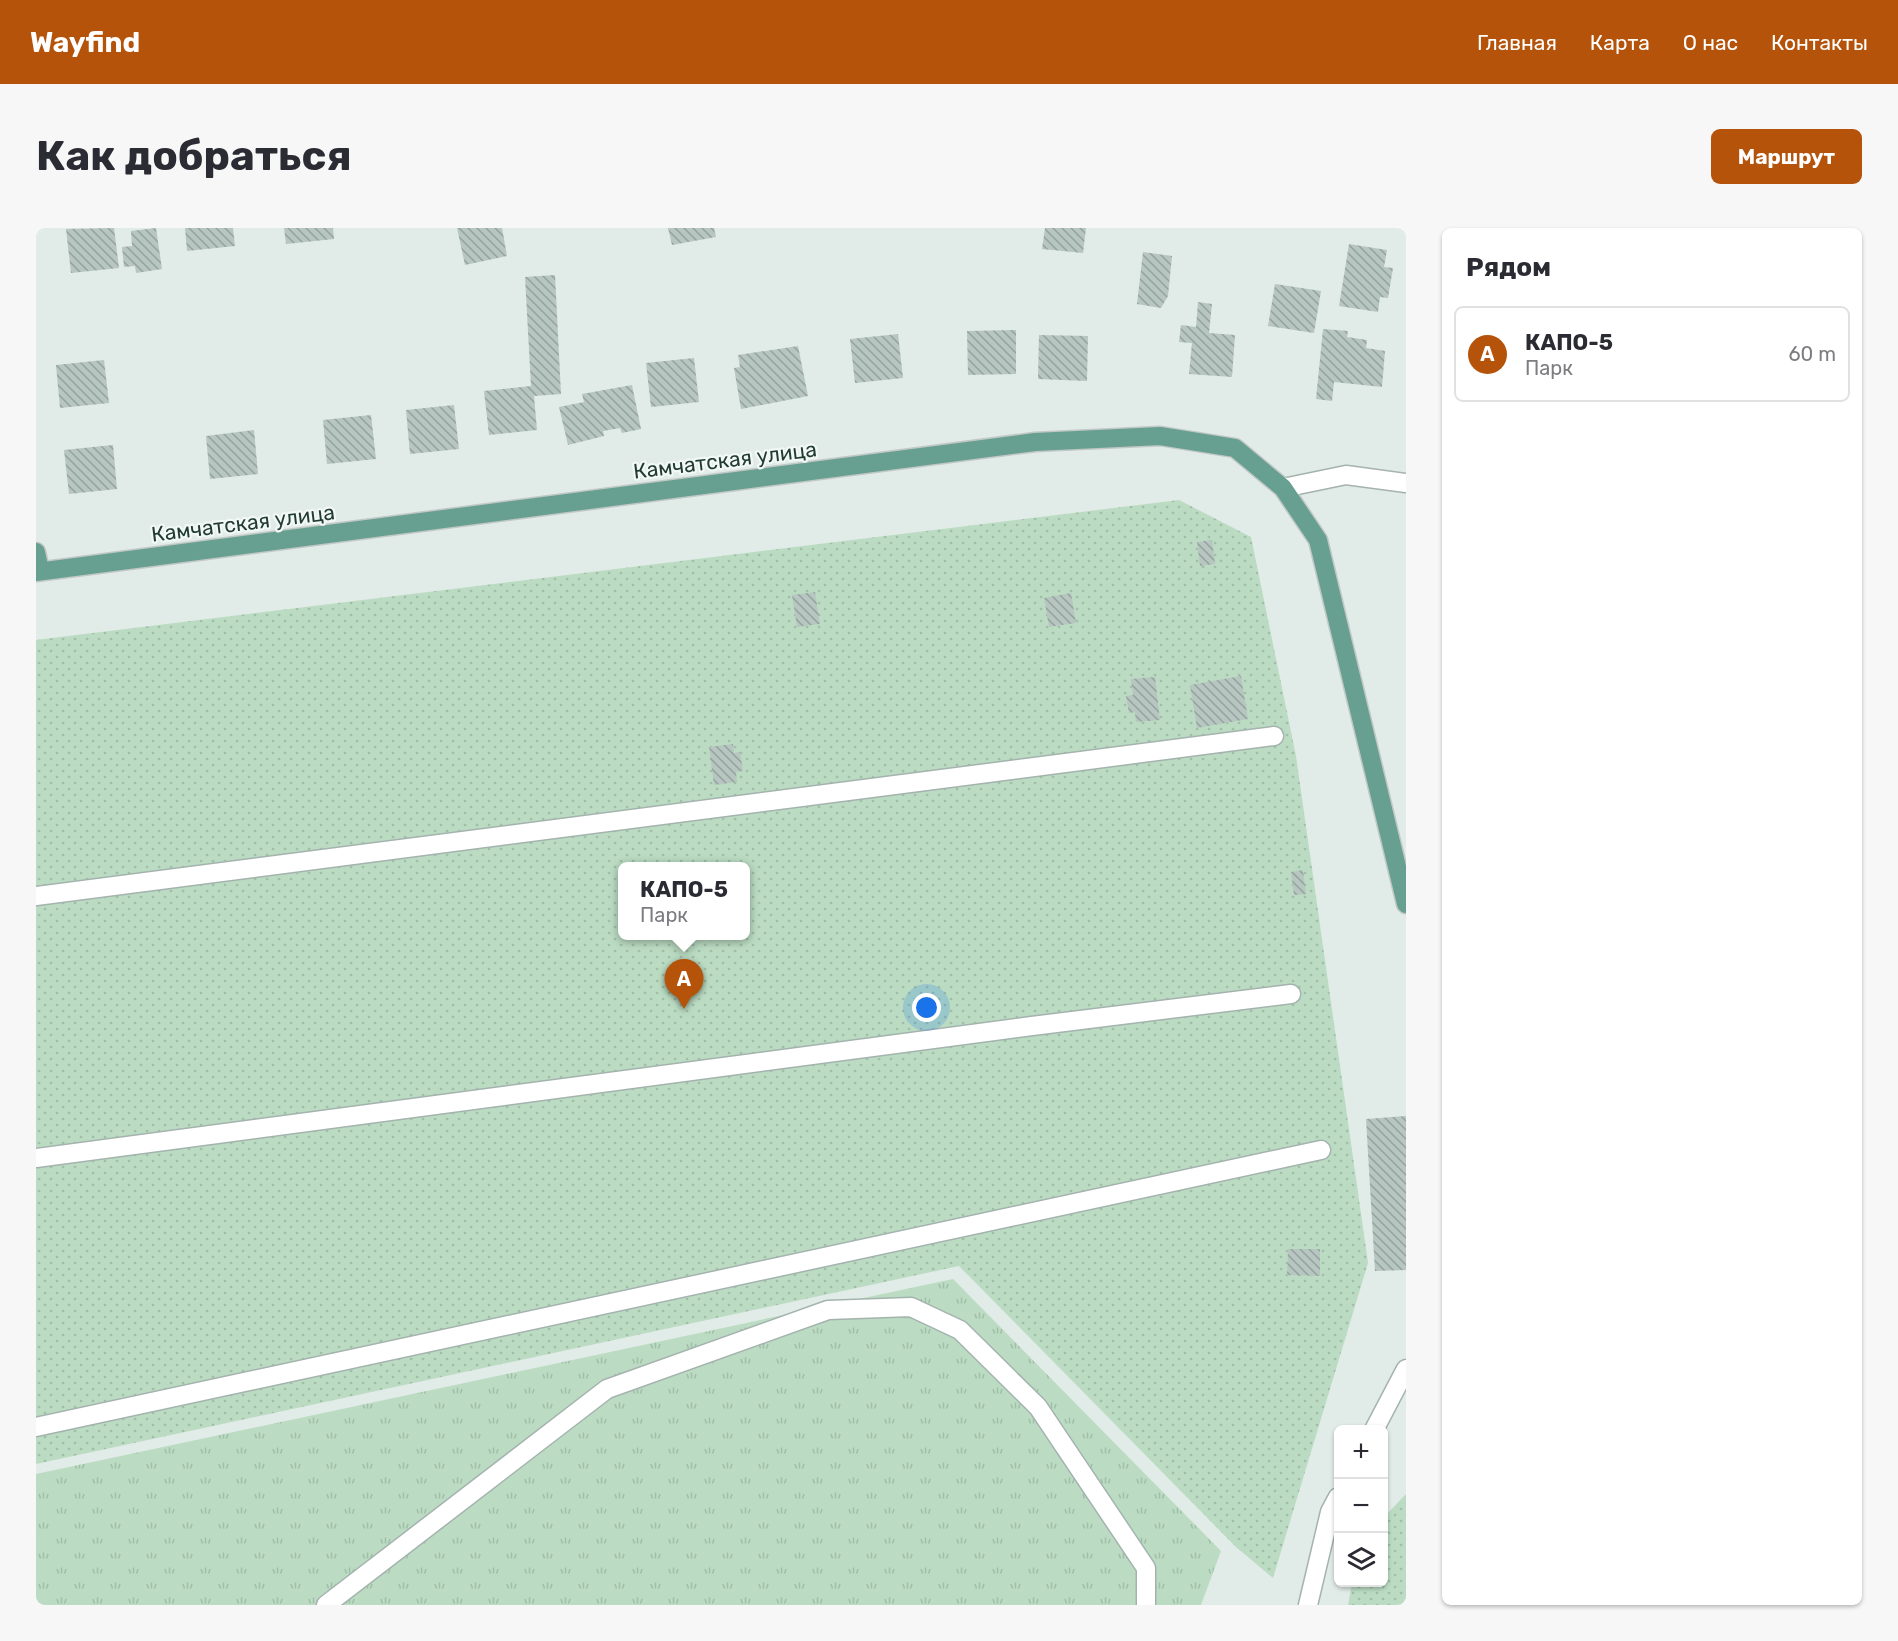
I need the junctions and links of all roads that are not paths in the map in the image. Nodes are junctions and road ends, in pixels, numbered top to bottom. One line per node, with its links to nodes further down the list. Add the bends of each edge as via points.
1 (1406, 483): 2 (street, via 1346,476)
2 (1282, 488): 4 (main road, Камчатская улица, via 1234,448 1160,436 1035,442); 7 (main road, Камчатская улица, via 1318,540)
3 (36, 552): 4 (main road)
4 (38, 572)
5 (1274, 736): 6 (street)
6 (36, 896)
7 (1406, 904)
8 (1291, 994): 10 (street)
9 (1322, 1150): 13 (street)
10 (36, 1158)
11 (1406, 1369): 12 (street)
12 (1377, 1425)
13 (36, 1427)
14 (1334, 1504): 17 (street)
15 (326, 1605): 16 (street, via 607,1389 828,1310 911,1306 960,1330 1038,1407 1146,1568)
16 (1146, 1605)
17 (1308, 1605)

